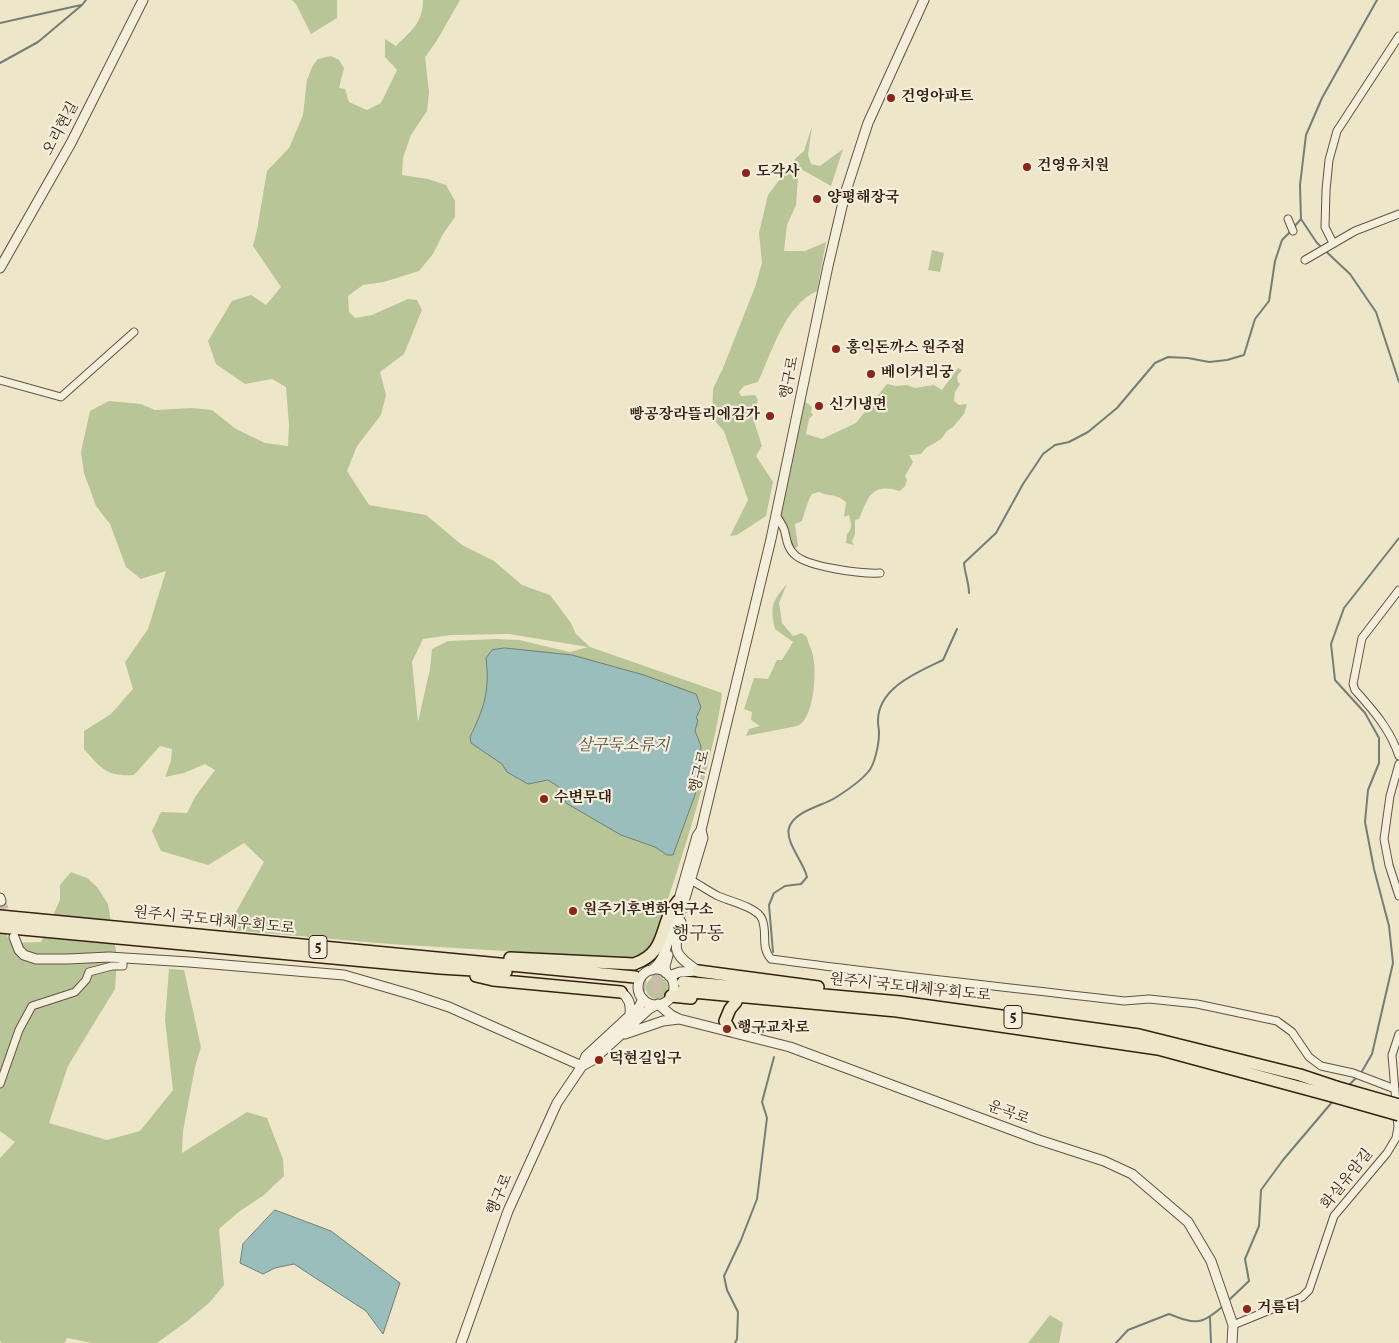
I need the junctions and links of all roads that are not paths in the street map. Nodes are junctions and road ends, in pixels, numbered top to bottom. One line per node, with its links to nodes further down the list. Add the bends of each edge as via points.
1 (142, 0): 9 (street, 오리현길, via 72,143)
2 (924, 0): 12 (street, 행구로, via 868,123 845,194)
3 (1399, 36): 7 (street, via 1337,131 1328,160 1326,190 1325,227)
4 (1399, 214): 7 (street)
5 (1288, 219): 6 (street)
6 (1293, 231)
7 (1333, 243): 8 (street)
8 (1307, 258)
9 (0, 268)
10 (134, 332): 11 (street, via 61,397)
11 (0, 380)
12 (776, 516): 13 (street, via 784,529 787,544 795,555 808,563 868,574); 17 (street, 행구로)
13 (880, 573)
14 (1399, 590): 15 (street, via 1362,638 1353,684 1354,690 1380,718)
15 (1399, 756)
16 (1399, 764): 19 (street, via 1390,796 1384,839)
17 (701, 830): 18 (street, 행구로, via 704,838); 20 (street, 행구로)
18 (691, 880): 20 (street, 행구로); 43 (street, via 761,916 765,953 771,959 1124,1001 1149,999 1197,1004 1277,1021 1292,1032 1309,1057 1321,1066 1352,1073)
19 (1399, 896)
20 (681, 902): 26 (highway, via 672,908 656,951 644,961); 27 (street, 행구로, via 661,960); 28 (street, via 684,911 675,945 684,961); 29 (street, 행구로, via 666,963)
21 (0, 916): 25 (highway, 원주시 국도대체우회도로 / 5)
22 (0, 927): 25 (highway, 원주시 국도대체우회도로 / 5)
23 (14, 937): 24 (street, via 24,955 36,959)
24 (123, 958): 41 (street, via 344,976 449,1007); 42 (street, via 123,966 89,972 75,992 32,1006 19,1030)
25 (440, 963): 26 (highway, via 493,957); 31 (highway, 원주시 국도대체우회도로 / 5); 32 (highway, via 493,980)
26 (634, 964): 27 (highway)
27 (650, 970): 29 (street, via 660,970); 31 (street, via 639,982)
28 (698, 971): 29 (street); 35 (highway, via 883,995)
29 (668, 975): 33 (street, via 673,985)
30 (683, 986): 35 (highway, 5)
31 (638, 989): 32 (street); 33 (street, via 646,1002); 36 (street, 행구로, via 639,1007)
32 (621, 992): 36 (street, via 630,1004)
33 (663, 1001): 34 (highway); 37 (street); 40 (street)
34 (736, 1002): 35 (highway, via 880,1014); 38 (highway, via 725,1021)
35 (899, 1006): 44 (highway, 5, via 1158,1049)
36 (630, 1014): 41 (street, 행구로, via 586,1056)
37 (679, 1019): 38 (street, 운곡로); 40 (street)
38 (730, 1030): 48 (street, 운곡로, via 790,1047 1132,1174 1188,1222 1210,1261)
39 (1399, 1034): 43 (street, 화실유암길, via 1392,1055)
40 (619, 1036): 41 (street)
41 (582, 1066): 49 (street, 행구로, via 557,1103 508,1211)
42 (0, 1084)
43 (1395, 1089): 47 (street, 화실유암길)
44 (1334, 1092): 45 (highway, 5, bridge); 46 (highway, 5, bridge)
45 (1399, 1105)
46 (1399, 1115)
47 (1397, 1137): 48 (street, 화실유암길, via 1334,1216 1309,1290 1302,1297)
48 (1232, 1322): 50 (street, 운곡로)
49 (461, 1343)
50 (1232, 1343)

